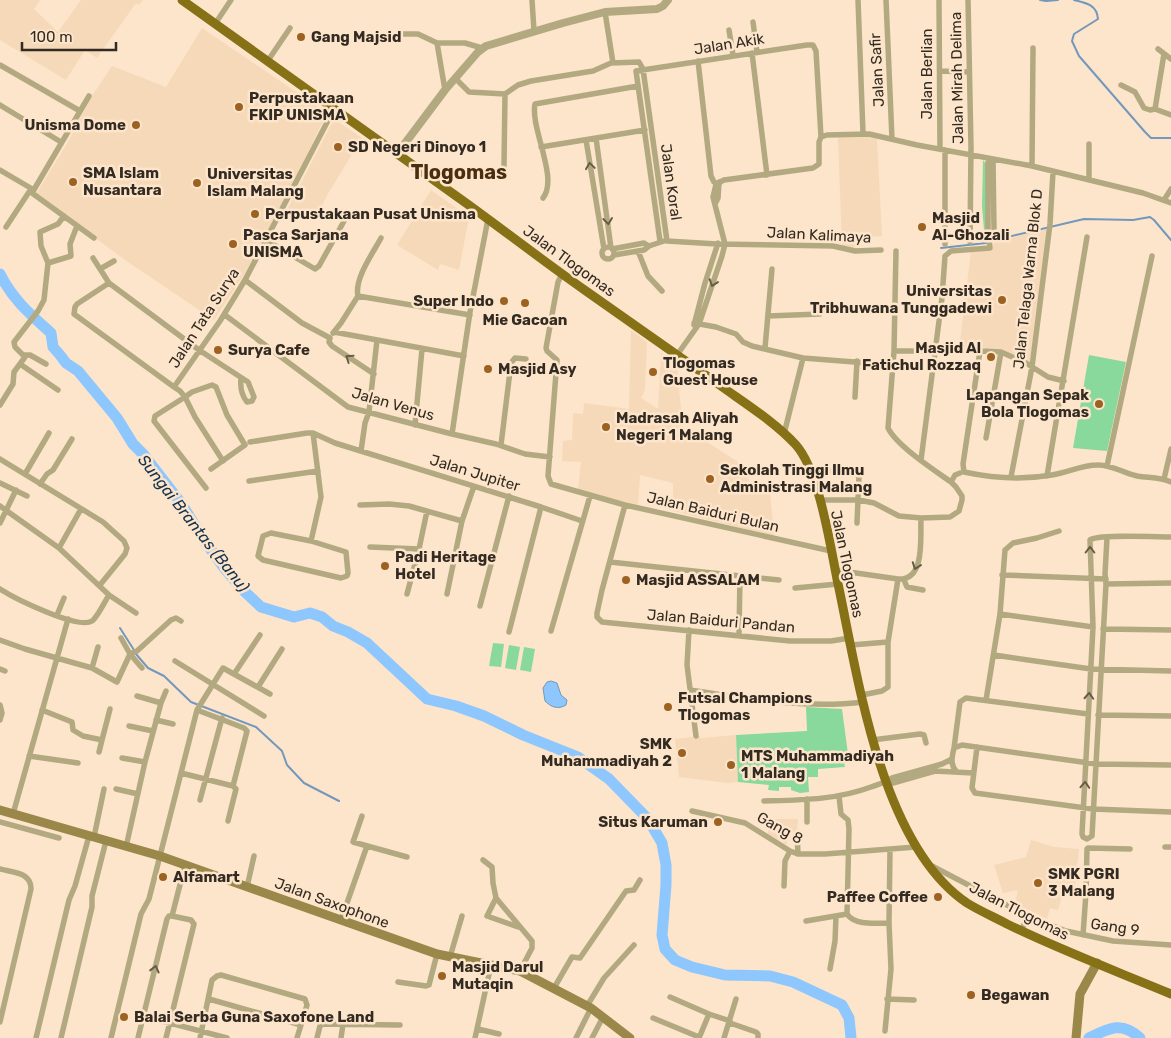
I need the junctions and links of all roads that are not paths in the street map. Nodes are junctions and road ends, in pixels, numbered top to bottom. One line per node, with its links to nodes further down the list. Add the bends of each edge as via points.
1 (231, 0): 11 (street)
2 (532, 0): 14 (street)
3 (668, 0): 9 (street, via 657,9)
4 (858, 0): 43 (street)
5 (886, 0): 46 (street, Jalan Safir)
6 (939, 0): 29 (street, Jalan Berlian)
7 (968, 0): 30 (street, Jalan Mirah Delima)
8 (185, 1): 11 (main road, Jalan Tlogomas)
9 (605, 12): 14 (street); 26 (street)
10 (753, 22): 20 (street)
11 (214, 24): 25 (main road, Jalan Tlogomas)
12 (290, 28): 25 (street)
13 (729, 30): 22 (street)
14 (534, 31): 17 (street)
15 (398, 34): 16 (street, via 418,34)
16 (437, 43): 17 (street, via 471,44); 34 (street)
17 (482, 48): 31 (street)
18 (1033, 48): 56 (street)
19 (1158, 49): 21 (street)
20 (754, 53): 22 (street, Jalan Akik); 44 (street, Jalan Akik, via 813,45 816,51); 59 (street)
21 (1164, 54): 23 (street); 39 (street)
22 (733, 55): 24 (street, Jalan Akik)
23 (1171, 59)
24 (698, 61): 28 (street, Jalan Akik); 61 (street, via 712,176)
25 (267, 62): 38 (main road, Jalan Tlogomas)
26 (612, 63): 28 (street, via 636,61 642,64); 35 (street, via 593,71 531,81)
27 (0, 65): 40 (street)
28 (642, 70): 33 (street, via 636,73); 79 (street, Jalan Koral)
29 (940, 71): 30 (street); 51 (street, Jalan Berlian)
30 (969, 72): 53 (street, Jalan Mirah Delima)
31 (455, 78): 34 (street); 35 (street, via 471,92)
32 (1122, 85): 39 (street, via 1135,92 1144,108)
33 (638, 86): 42 (street); 50 (street, via 535,104)
34 (446, 90): 52 (street)
35 (504, 94): 55 (street)
36 (89, 96): 40 (street)
37 (0, 105): 48 (street)
38 (334, 109): 52 (main road, Jalan Tlogomas); 78 (street, Jalan Tata Surya)
39 (1155, 109): 41 (street)
40 (80, 111): 48 (street)
41 (1171, 116)
42 (645, 130): 45 (street); 79 (street)
43 (863, 133): 44 (street); 46 (street)
44 (820, 137): 59 (street, via 817,166)
45 (596, 138): 47 (street); 64 (street)
46 (892, 139): 51 (street)
47 (586, 140): 50 (street); 65 (street, one-way to 47)
48 (61, 142): 63 (street)
49 (1089, 144): 60 (street)
50 (541, 147): 66 (street, via 549,185)
51 (942, 150): 53 (street); 83 (street, Jalan Berlian)
52 (397, 154): 71 (main road, Jalan Tlogomas)
53 (971, 155): 54 (street); 80 (street, Jalan Mirah Delima)
54 (990, 159): 56 (street); 114 (street, via 994,229 990,248 946,254)
55 (504, 166)
56 (1032, 166): 58 (street)
57 (0, 170): 63 (street)
58 (1052, 172): 60 (street); 125 (street, Jalan Telaga Warna Blok D, via 1050,226)
59 (767, 176): 61 (street)
60 (1089, 180): 67 (street)
61 (718, 183): 74 (street, via 713,198)
62 (1171, 189): 67 (street)
63 (33, 191): 70 (street); 73 (street, via 29,192)
64 (604, 196): 65 (street); 86 (street, one-way to 86)
65 (594, 197): 85 (street)
66 (543, 198)
67 (1164, 200): 68 (street)
68 (1171, 203)
69 (348, 214): 78 (street, via 315,269)
70 (64, 216): 72 (street); 93 (street, via 58,224 40,232 41,246)
71 (488, 219): 96 (main road, Jalan Tlogomas); 103 (street)
72 (77, 226): 75 (street); 93 (street, via 70,244 71,256)
73 (6, 228)
74 (723, 236): 81 (street); 82 (street)
75 (94, 238)
76 (381, 238): 100 (street, via 359,280)
77 (1087, 238): 128 (street)
78 (266, 240): 97 (street, Jalan Tata Surya)
79 (664, 241): 81 (street, Jalan Koral); 84 (street)
80 (970, 242)
81 (717, 244): 82 (street, Jalan Koral); 105 (street, via 704,282)
82 (725, 244): 87 (street, Jalan Kalimaya); 105 (street, one-way to 105)
83 (945, 244)
84 (649, 246): 86 (street, via 644,243); 88 (street)
85 (604, 249): 86 (street); 86 (street, via 602,254 605,258 610,258)
86 (612, 250): 88 (street)
87 (882, 250)
88 (638, 251): 99 (street, via 648,276)
89 (896, 251): 112 (street)
90 (1152, 256): 150 (street)
91 (93, 258): 94 (street)
92 (114, 261): 94 (street)
93 (48, 263): 117 (street, via 44,300 14,344)
94 (100, 269): 98 (street)
95 (772, 269): 104 (street)
96 (562, 274): 116 (main road, Jalan Tlogomas); 146 (street, via 546,350 557,360)
97 (245, 280): 102 (street, Jalan Tata Surya); 107 (street, via 302,323)
98 (109, 283): 111 (street); 129 (street, Jalan Tata Surya, via 77,304 74,314)
99 (662, 291)
100 (358, 296): 103 (street); 106 (street)
101 (820, 314): 104 (street)
102 (225, 315): 111 (street, Jalan Tata Surya); 134 (street, Jalan Venus, via 343,404)
103 (470, 315): 118 (street)
104 (768, 316): 109 (street)
105 (696, 325): 109 (street, via 716,327 736,334 748,344); 116 (street)
106 (334, 332): 107 (street); 108 (street)
107 (330, 338): 126 (street, one-way to 107, via 332,346)
108 (377, 340): 110 (street); 126 (street)
109 (765, 348): 119 (street)
110 (422, 349): 118 (street); 135 (street)
111 (200, 350): 127 (street); 129 (street, Jalan Tata Surya)
112 (894, 351): 114 (street); 124 (street)
113 (980, 351): 114 (street); 115 (street); 154 (street)
114 (935, 352): 148 (street)
115 (1002, 352): 125 (street); 140 (street)
116 (678, 353): 139 (main road, Jalan Tlogomas)
117 (24, 355): 122 (street); 123 (street)
118 (464, 356): 138 (street)
119 (803, 358): 121 (street); 139 (street)
120 (526, 359): 143 (street, via 515,358 511,363)
121 (857, 361): 124 (street); 132 (street)
122 (20, 364): 130 (street); 133 (street)
123 (46, 364)
124 (893, 365): 148 (street, via 888,428)
125 (1032, 367): 128 (street, via 1048,377); 157 (street, Jalan Telaga Warna Blok D)
126 (374, 374): 134 (street)
127 (241, 378)
128 (1064, 381): 156 (street)
129 (174, 387): 131 (street)
130 (58, 390)
131 (184, 397): 149 (street); 149 (street, via 212,385 216,387 227,415 245,445); 165 (street, via 155,416 154,421)
132 (855, 397)
133 (0, 405)
134 (369, 412): 135 (street, Jalan Venus); 145 (street, via 364,423)
135 (415, 424): 138 (street, Jalan Venus)
136 (48, 433): 155 (street)
137 (313, 434): 142 (street); 145 (street, Jalan Jupiter); 153 (street)
138 (452, 434): 143 (street, Jalan Venus)
139 (784, 434): 152 (main road, Jalan Tlogomas, via 800,451)
140 (986, 438)
141 (72, 439): 162 (street)
142 (250, 442)
143 (501, 445): 146 (street, Jalan Venus, via 525,454)
144 (1171, 449): 158 (street)
145 (361, 451): 164 (street, Jalan Jupiter)
146 (550, 458): 169 (street, Jalan Baiduri Bulan, via 549,482 553,486)
147 (0, 459): 155 (street)
148 (921, 460): 163 (street)
149 (223, 461): 151 (street)
150 (1107, 466): 156 (street, via 1092,465); 158 (street, via 1132,475)
151 (211, 469)
152 (811, 471): 170 (main road, Jalan Tlogomas); 171 (street, via 858,474)
153 (318, 472): 159 (street); 187 (street, via 320,497)
154 (962, 472): 157 (street); 163 (street, via 954,475)
155 (24, 474): 162 (street)
156 (1048, 476): 157 (street)
157 (1011, 477)
158 (1164, 479): 160 (street)
159 (249, 481)
160 (1171, 482)
161 (0, 483): 166 (street)
162 (40, 484): 176 (street)
163 (953, 484): 179 (street, via 962,496 957,513 950,517)
164 (474, 486): 168 (street, Jalan Jupiter); 180 (street)
165 (206, 488)
166 (16, 490): 167 (street); 177 (street)
167 (27, 496)
168 (509, 496): 175 (street, Jalan Jupiter); 210 (street)
169 (590, 496): 173 (street, Jalan Baiduri Bulan); 181 (street)
170 (819, 500): 171 (street); 191 (main road, Jalan Tlogomas)
171 (859, 500): 179 (street, via 874,503 899,516); 183 (street)
172 (360, 505): 178 (street, via 395,505)
173 (625, 505): 191 (street, Jalan Baiduri Bulan); 192 (street)
174 (0, 506): 177 (street)
175 (542, 507): 181 (street, Jalan Jupiter); 221 (street)
176 (81, 508): 189 (street); 202 (street, via 110,527 127,548 126,554)
177 (7, 510): 182 (street); 189 (street)
178 (427, 511): 180 (street); 190 (street)
179 (921, 518): 197 (street, one-way to 197, via 918,566 913,575)
180 (462, 521): 207 (street)
181 (582, 522): 220 (street)
182 (0, 523)
183 (857, 523)
184 (1059, 532): 195 (street, via 1009,545 1004,553)
185 (1171, 537): 186 (street)
186 (1107, 538): 196 (street, one-way to 186, via 1090,540); 199 (street)
187 (311, 541): 187 (street, via 346,552 346,576 341,578 281,565 258,556 268,533)
188 (370, 547): 190 (street)
189 (59, 548): 202 (street)
190 (419, 549): 206 (street)
191 (831, 551): 193 (main road, Jalan Tlogomas)
192 (610, 562): 194 (street); 218 (street, Jalan Baiduri Pandan, via 597,613 599,620 609,624)
193 (835, 570): 197 (street); 200 (main road, Jalan Tlogomas)
194 (740, 575): 198 (street); 223 (street)
195 (1002, 575): 196 (street); 212 (street)
196 (1090, 578): 199 (street); 216 (street)
197 (901, 579): 205 (street, via 907,587); 227 (street)
198 (778, 580)
199 (1106, 581): 201 (street); 217 (street)
200 (838, 584): 203 (street); 226 (main road, Jalan Tlogomas)
201 (1171, 584)
202 (100, 585): 208 (street)
203 (795, 588)
204 (0, 589): 213 (street, via 30,606)
205 (923, 590)
206 (407, 594)
207 (447, 594)
208 (109, 595): 211 (street); 214 (street, via 94,620)
209 (64, 598): 213 (street)
210 (480, 606)
211 (136, 613)
212 (1000, 614): 216 (street); 231 (street)
213 (57, 615): 214 (street)
214 (68, 619): 232 (street)
215 (181, 622): 230 (street, via 176,618 171,620)
216 (1093, 627): 236 (street)
217 (1103, 629): 219 (street); 237 (street)
218 (689, 630): 223 (street, Jalan Baiduri Pandan); 244 (street, via 687,665)
219 (1171, 630)
220 (551, 631)
221 (509, 632)
222 (260, 635): 239 (street)
223 (739, 635): 226 (street, Jalan Baiduri Pandan)
224 (121, 638): 230 (street)
225 (0, 640): 232 (street)
226 (850, 642): 227 (street, Jalan Baiduri Pandan); 248 (main road, Jalan Tlogomas)
227 (888, 642): 248 (street, via 888,687)
228 (98, 647): 234 (street)
229 (282, 649): 242 (street)
230 (133, 653): 235 (street); 240 (street)
231 (994, 655): 236 (street); 249 (street)
232 (56, 658): 234 (street); 254 (street)
233 (175, 661): 241 (street)
234 (92, 668): 240 (street)
235 (142, 668)
236 (1091, 669): 237 (street); 255 (street, one-way to 236)
237 (1101, 670): 238 (street); 256 (street)
238 (1171, 671)
239 (234, 674): 241 (street, via 223,668); 242 (street)
240 (117, 682): 243 (street)
241 (212, 685): 252 (street); 257 (street)
242 (258, 687): 246 (street)
243 (122, 688)
244 (690, 690): 248 (street, via 740,698 837,705); 265 (street)
245 (166, 691): 250 (street)
246 (270, 694)
247 (137, 696): 250 (street)
248 (863, 698): 268 (main road, Jalan Tlogomas)
249 (986, 700): 255 (street); 266 (street, via 966,698 960,702)
250 (161, 703): 261 (street)
251 (0, 705): 260 (street)
252 (199, 707): 259 (street); 285 (street)
253 (110, 709): 267 (street)
254 (42, 710): 267 (street, via 72,722 73,730 78,733); 274 (street)
255 (1088, 714): 278 (street)
256 (1098, 715): 258 (street); 280 (street)
257 (264, 716)
258 (1171, 716)
259 (222, 718): 286 (street); 288 (street, via 247,730)
260 (0, 720)
261 (156, 720): 262 (street); 264 (street)
262 (173, 724)
263 (129, 726): 264 (street)
264 (153, 731): 277 (street)
265 (696, 736)
266 (956, 738): 270 (street); 272 (street)
267 (102, 740): 273 (street)
268 (872, 740): 269 (street, via 920,734 924,735); 287 (main road, Jalan Tlogomas)
269 (926, 743)
270 (962, 745): 271 (street); 272 (street)
271 (977, 747): 278 (street); 284 (street)
272 (954, 748): 276 (street)
273 (99, 752)
274 (29, 756): 279 (street); 301 (street)
275 (122, 758): 277 (street)
276 (952, 759): 282 (street); 283 (street)
277 (145, 762): 291 (street)
278 (1086, 762): 280 (street); 296 (street, one-way to 278)
279 (78, 763)
280 (1096, 764): 281 (street); 297 (street)
281 (1171, 765)
282 (935, 768): 283 (street); 287 (street, via 894,783)
283 (956, 772): 284 (street)
284 (973, 773): 296 (street, via 975,793)
285 (181, 774): 286 (street); 318 (street)
286 (205, 780): 288 (street); 294 (street)
287 (886, 782): 292 (street); 312 (main road, Jalan Tlogomas)
288 (233, 786): 303 (street, via 236,789)
289 (116, 788): 291 (street)
290 (104, 789): 307 (street)
291 (138, 794): 311 (street)
292 (840, 796): 293 (street); 316 (street, via 841,814 849,824)
293 (807, 799): 295 (street); 304 (street)
294 (200, 800)
295 (764, 800)
296 (1083, 808): 297 (street); 297 (street, via 1084,838 1092,836)
297 (1093, 809): 300 (street)
298 (0, 810): 301 (main road, Jalan Saxophone)
299 (692, 811): 315 (street, Gang 8, via 745,823)
300 (1171, 812)
301 (13, 814): 307 (main road, Jalan Saxophone)
302 (362, 816): 310 (street, via 353,840)
303 (228, 821)
304 (807, 822)
305 (1, 824): 308 (street)
306 (797, 835): 317 (street)
307 (91, 836): 309 (main road, Jalan Saxophone); 372 (street, via 69,900)
308 (59, 838)
309 (106, 841): 311 (main road, Jalan Saxophone); 373 (street)
310 (367, 846): 320 (street); 334 (street)
311 (126, 847): 318 (main road, Jalan Saxophone)
312 (916, 847): 313 (street, Gang 8); 321 (main road, Jalan Tlogomas)
313 (890, 850): 316 (street, Gang 8); 336 (street)
314 (1130, 850): 339 (street, via 1087,849)
315 (790, 851): 317 (street, Gang 8); 326 (street, via 785,861)
316 (849, 852): 317 (street, Gang 8); 329 (street)
317 (798, 854)
318 (160, 856): 323 (main road, Jalan Saxophone); 374 (street, via 149,899 141,914)
319 (254, 856): 327 (street)
320 (407, 858)
321 (924, 859): 333 (street, Gang 9, via 933,867); 338 (main road, Jalan Tlogomas, via 966,902)
322 (483, 860): 328 (street, via 492,867)
323 (185, 865): 327 (main road, Jalan Saxophone); 330 (street)
324 (0, 869): 361 (street, via 26,876 32,889)
325 (640, 880): 349 (street, via 634,890 626,891 580,958 572,957)
326 (784, 886)
327 (248, 887): 334 (main road, Jalan Saxophone)
328 (496, 898): 337 (street); 337 (street, via 487,916)
329 (847, 914): 332 (street); 336 (street, via 850,919 860,922)
330 (172, 916): 358 (street, one-way to 330, via 167,919); 363 (street, via 192,920 194,924)
331 (462, 916): 343 (street)
332 (836, 916): 335 (street); 346 (street)
333 (1028, 916): 338 (street); 339 (street, Gang 9)
334 (341, 920): 342 (main road, Jalan Saxophone)
335 (806, 921)
336 (889, 923): 354 (street, via 891,969)
337 (520, 928): 347 (street, via 533,943)
338 (1021, 931): 344 (main road, Jalan Tlogomas)
339 (1083, 935): 341 (street, Gang 9, via 1128,943)
340 (634, 945): 356 (street, via 604,978)
341 (1171, 945)
342 (437, 954): 343 (main road, Jalan Saxophone); 348 (street, via 429,985)
343 (450, 956): 345 (main road, Jalan Saxophone)
344 (1097, 963): 350 (main road, Jalan Tlogomas); 388 (main road, via 1078,1000)
345 (491, 965): 347 (main road, Jalan Saxophone); 367 (street)
346 (830, 969)
347 (520, 971): 349 (main road, Jalan Saxophone)
348 (398, 982)
349 (554, 988): 356 (main road, Jalan Saxophone)
350 (1171, 994)
351 (670, 997): 357 (street)
352 (209, 999): 365 (street); 365 (street, via 212,980 217,976 302,997 307,1002); 368 (street)
353 (736, 999): 362 (street)
354 (887, 999): 355 (street); 369 (street)
355 (914, 1000)
356 (589, 1007): 359 (main road, Jalan Saxophone); 383 (street)
357 (709, 1014): 362 (street); 371 (street)
358 (143, 1016): 363 (street); 375 (street)
359 (603, 1017): 384 (street); 385 (main road, Jalan Saxophone)
360 (653, 1018): 371 (street)
361 (0, 1022)
362 (730, 1022): 386 (street); 387 (street, via 756,1032)
363 (170, 1023): 368 (street); 376 (street)
364 (343, 1024): 366 (street); 380 (street, via 320,1025); 381 (street)
365 (301, 1025): 379 (street)
366 (400, 1025)
367 (478, 1029): 370 (street); 382 (street)
368 (201, 1031): 377 (street); 378 (street)
369 (885, 1031)
370 (499, 1034)
371 (699, 1037)
372 (36, 1038)
373 (61, 1038)
374 (111, 1038)
375 (138, 1038)
376 (166, 1038)
377 (200, 1038)
378 (227, 1038)
379 (297, 1038)
380 (317, 1038)
381 (341, 1038)
382 (475, 1038)
383 (576, 1038)
384 (592, 1038)
385 (630, 1038)
386 (724, 1038)
387 (758, 1038)
388 (1076, 1038)

